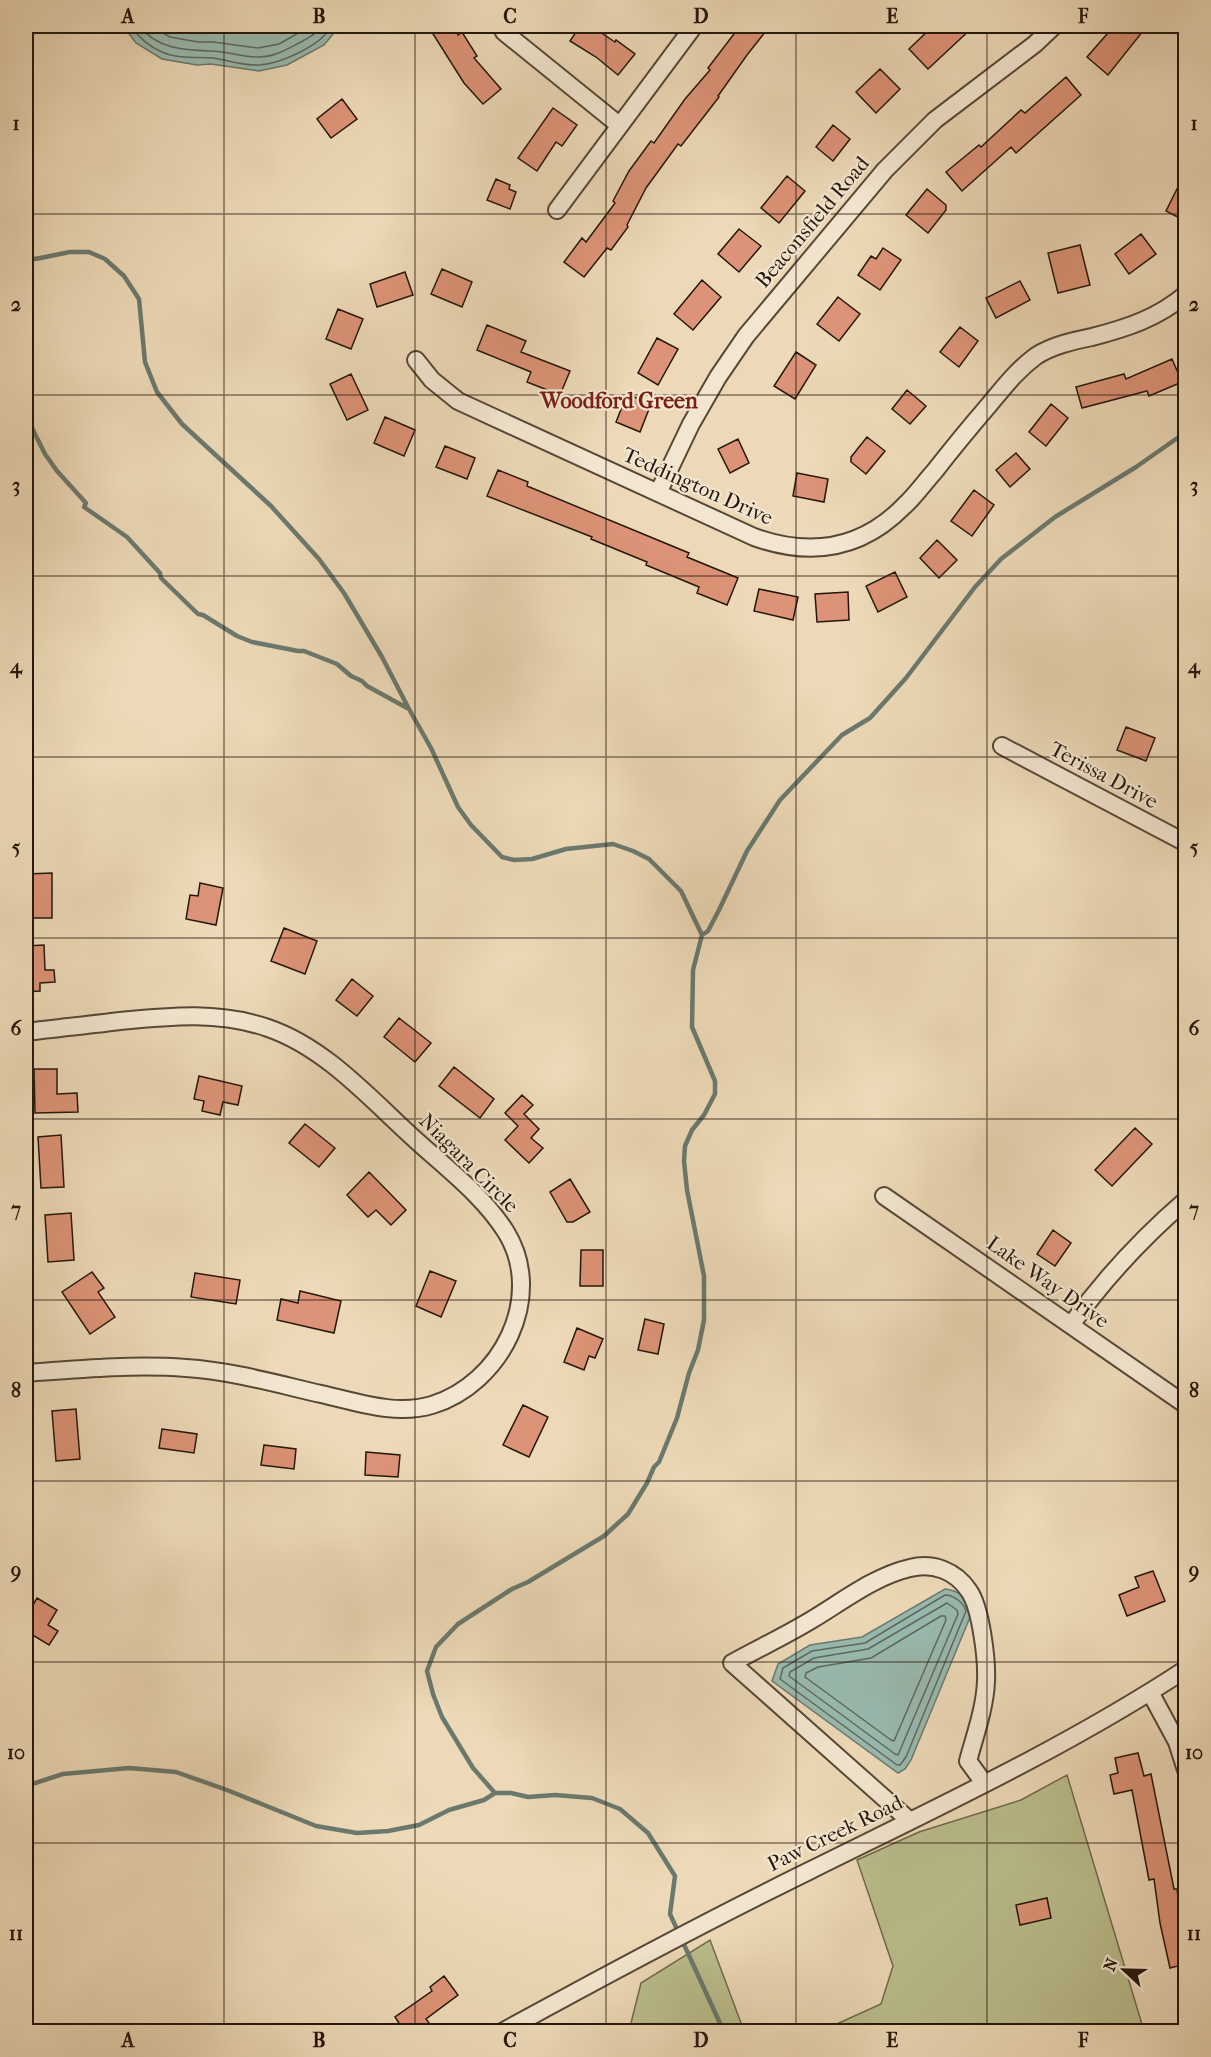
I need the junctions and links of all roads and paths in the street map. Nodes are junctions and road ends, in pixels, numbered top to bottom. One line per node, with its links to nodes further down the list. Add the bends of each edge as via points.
1 (501, 26): 4 (street)
2 (694, 26): 4 (street)
3 (1054, 26): 8 (street, Beaconsfield Road, via 935,120 885,170 746,336 691,424)
4 (619, 125): 5 (street)
5 (557, 210)
6 (1185, 294): 8 (street, Teddington Drive, via 1142,322 1060,344 1038,355 1010,380 905,506 876,530 854,541 820,549 772,544)
7 (416, 360): 8 (street, Teddington Drive, via 432,380 459,401)
8 (658, 493)
9 (1002, 747): 10 (street, Terissa Drive)
10 (1185, 843)
11 (26, 1032): 15 (street, Niagara Circle, via 172,1016 210,1016 240,1020 285,1035 345,1076 493,1214 511,1242 518,1263 520,1297 516,1319 490,1369 464,1390 431,1405 409,1409 383,1408 245,1376 186,1368)
12 (884, 1196): 14 (street, Lake Way Drive)
13 (1185, 1200): 14 (street, via 1123,1260)
14 (1071, 1325): 16 (street, Lake Way Drive)
15 (26, 1373)
16 (1185, 1405)
17 (1185, 1669): 18 (street, Paw Creek Road)
18 (1150, 1692): 19 (street, via 1177,1742); 20 (street, Paw Creek Road)
19 (1185, 1770)
20 (984, 1783): 21 (street, Paw Creek Road); 21 (street, via 968,1761 987,1681 984,1648 970,1592 951,1572 929,1565 887,1576 732,1663)
21 (910, 1821): 22 (street, Paw Creek Road, via 700,1925)
22 (502, 2031)

